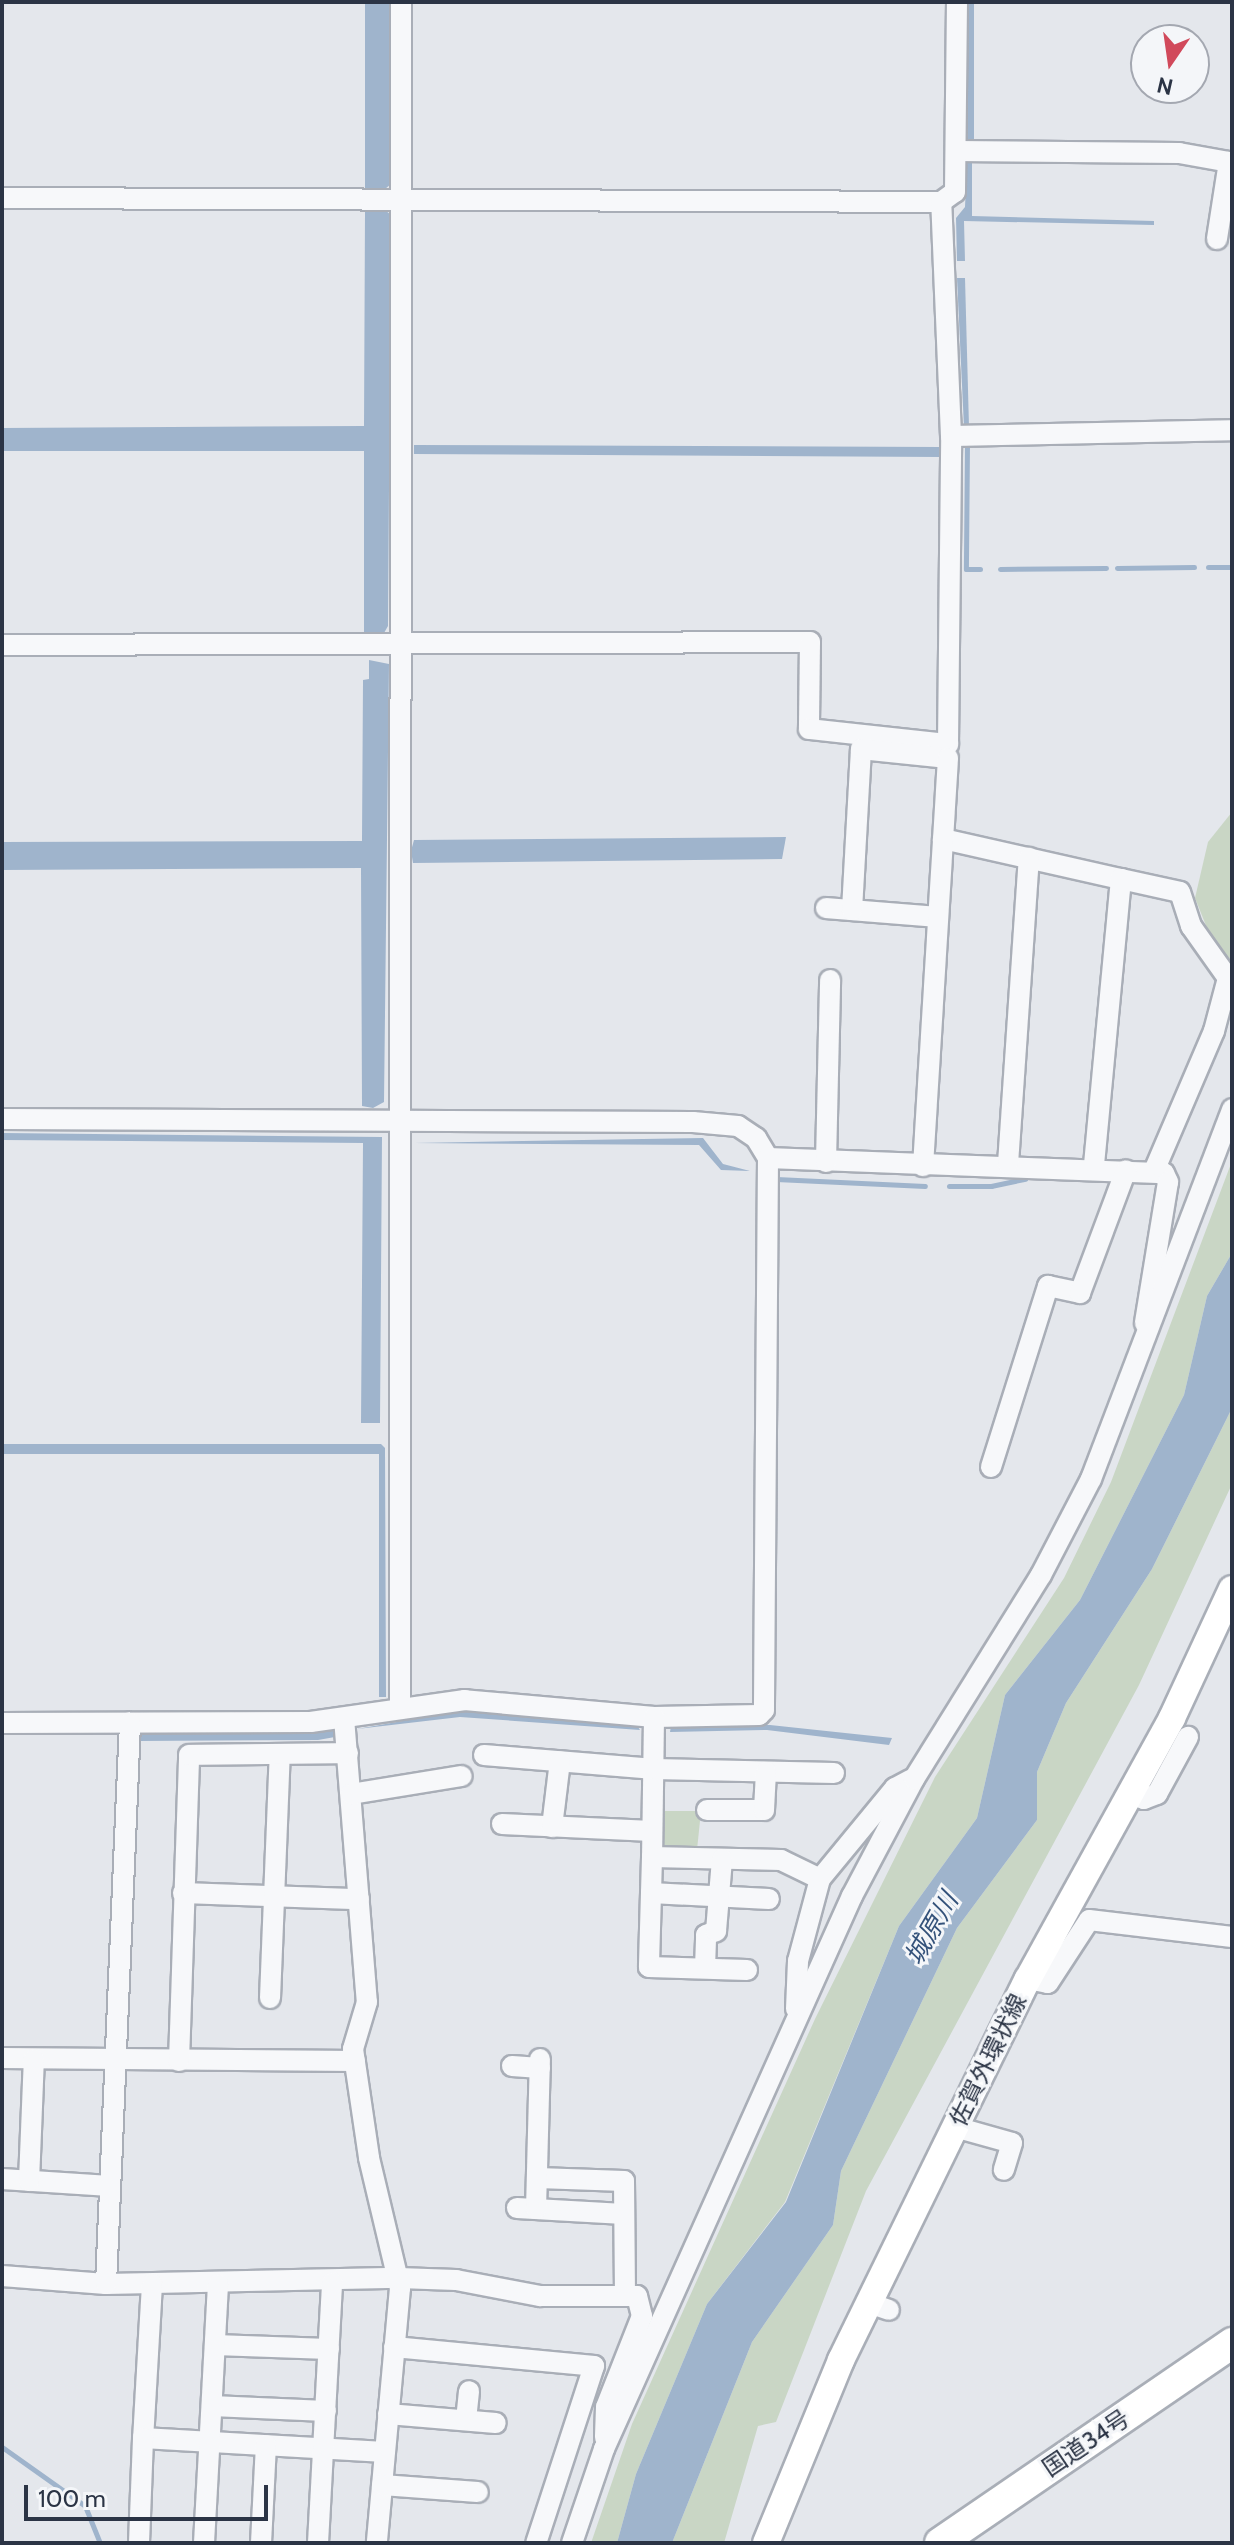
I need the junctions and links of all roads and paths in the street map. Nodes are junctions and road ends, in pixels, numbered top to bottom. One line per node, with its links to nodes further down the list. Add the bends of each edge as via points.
1 (401, 2): 5 (street)
2 (957, 2): 3 (street)
3 (957, 151): 6 (street, via 955,192); 7 (street, via 1179,153 1229,162)
4 (2, 198): 5 (street)
5 (401, 199): 6 (street); 11 (street)
6 (941, 202): 9 (street)
7 (1217, 239)
8 (1232, 430): 9 (street)
9 (951, 436): 11 (street, via 948,744 809,729 810,642)
10 (2, 645): 11 (street)
11 (403, 647): 22 (street)
12 (943, 839): 13 (street); 16 (street, via 948,758 861,749); 17 (street)
13 (1029, 858): 14 (street); 25 (street)
14 (1121, 879): 18 (street, via 1180,892 1191,926); 27 (street)
15 (826, 908): 16 (street)
16 (852, 910): 17 (street)
17 (938, 917): 26 (street)
18 (1230, 976): 29 (street, via 1198,1071)
19 (830, 980): 24 (street)
20 (1232, 1109): 30 (street)
21 (2, 1119): 22 (street)
22 (400, 1121): 23 (street, via 738,1126 756,1138); 33 (street)
23 (768, 1158): 24 (street); 34 (street, via 764,1710 759,1715)
24 (826, 1162): 26 (street)
25 (1008, 1164): 26 (street); 27 (street)
26 (923, 1166)
27 (1094, 1166): 28 (street)
28 (1126, 1170): 29 (street); 31 (street, via 1080,1293 1048,1286)
29 (1154, 1171): 30 (street, via 1164,1173 1168,1182)
30 (1140, 1358): 47 (street, via 1091,1479 1041,1575)
31 (991, 1467)
32 (1232, 1589): 49 (main road, 佐賀外環状線)
33 (400, 1709): 34 (street, via 465,1700); 35 (street)
34 (654, 1717): 43 (street)
35 (344, 1718): 37 (street); 39 (street)
36 (2, 1723): 37 (street)
37 (130, 1723): 71 (street)
38 (1188, 1737): 49 (street, via 1157,1794 1144,1799)
39 (348, 1753): 40 (street); 48 (street)
40 (280, 1754): 57 (street, via 189,1755); 59 (street)
41 (484, 1755): 42 (street)
42 (560, 1761): 43 (street); 52 (street)
43 (654, 1769): 44 (street); 53 (street)
44 (766, 1772): 45 (street); 50 (street, via 764,1810)
45 (834, 1773)
46 (462, 1776): 48 (street)
47 (914, 1779): 56 (street, via 895,1788); 68 (street)
48 (351, 1794): 61 (street)
49 (1129, 1794): 66 (main road, 佐賀外環状線)
50 (707, 1810)
51 (502, 1824): 52 (street)
52 (552, 1827): 53 (street)
53 (652, 1831): 54 (street)
54 (652, 1857): 55 (street); 58 (street)
55 (722, 1859): 56 (street, via 781,1860); 60 (street)
56 (820, 1879): 68 (street, via 798,1961)
57 (183, 1893): 59 (street); 72 (street)
58 (651, 1893): 60 (street); 64 (street, via 649,1967)
59 (276, 1896): 61 (street); 67 (street)
60 (719, 1896): 62 (street); 64 (street, via 716,1931 706,1935)
61 (359, 1899): 73 (street, via 367,2002 357,2021)
62 (769, 1899)
63 (1232, 1937): 66 (street, via 1089,1920 1048,1983)
64 (705, 1968): 65 (street)
65 (747, 1970)
66 (1028, 1979): 75 (main road, 佐賀外環状線)
67 (270, 1998)
68 (796, 2018): 103 (street)
69 (2, 2058): 70 (street)
70 (34, 2059): 71 (street); 79 (street)
71 (116, 2060): 72 (street); 80 (street)
72 (179, 2061): 73 (street)
73 (355, 2061): 83 (street, via 369,2158)
74 (512, 2066): 77 (street, via 540,2063)
75 (955, 2127): 76 (street, via 1012,2143); 114 (main road, 佐賀外環状線, via 879,2307)
76 (1004, 2170)
77 (538, 2178): 81 (street, via 624,2181); 81 (street, via 526,2209)
78 (2, 2179): 79 (street)
79 (29, 2181): 80 (street)
80 (110, 2186): 85 (street)
81 (624, 2214): 88 (street)
82 (2, 2276): 85 (street)
83 (399, 2278): 84 (street); 88 (street, via 456,2280 540,2296); 91 (street)
84 (332, 2282): 87 (street); 92 (street)
85 (106, 2284): 86 (street)
86 (152, 2284): 87 (street); 99 (street)
87 (218, 2284): 90 (street)
88 (625, 2294): 103 (street, via 637,2296 642,2316 606,2407)
89 (1232, 2343): 115 (highway, 国道34号)
90 (215, 2345): 92 (street); 94 (street)
91 (394, 2347): 96 (street); 112 (street, via 594,2366)
92 (329, 2349): 95 (street)
93 (469, 2391): 97 (street)
94 (212, 2406): 95 (street); 100 (street)
95 (326, 2411): 102 (street)
96 (388, 2414): 97 (street); 104 (street)
97 (466, 2420): 98 (street)
98 (496, 2423)
99 (143, 2438): 100 (street); 107 (street)
100 (210, 2442): 101 (street); 108 (street)
101 (266, 2445): 102 (street); 109 (street)
102 (324, 2449): 104 (street); 110 (street)
103 (604, 2449): 113 (street)
104 (385, 2452): 105 (street)
105 (382, 2485): 106 (street); 111 (street)
106 (478, 2492)
107 (139, 2543)
108 (204, 2543)
109 (261, 2543)
110 (318, 2543)
111 (377, 2543)
112 (536, 2543)
113 (572, 2543)
114 (766, 2543)
115 (940, 2543)

